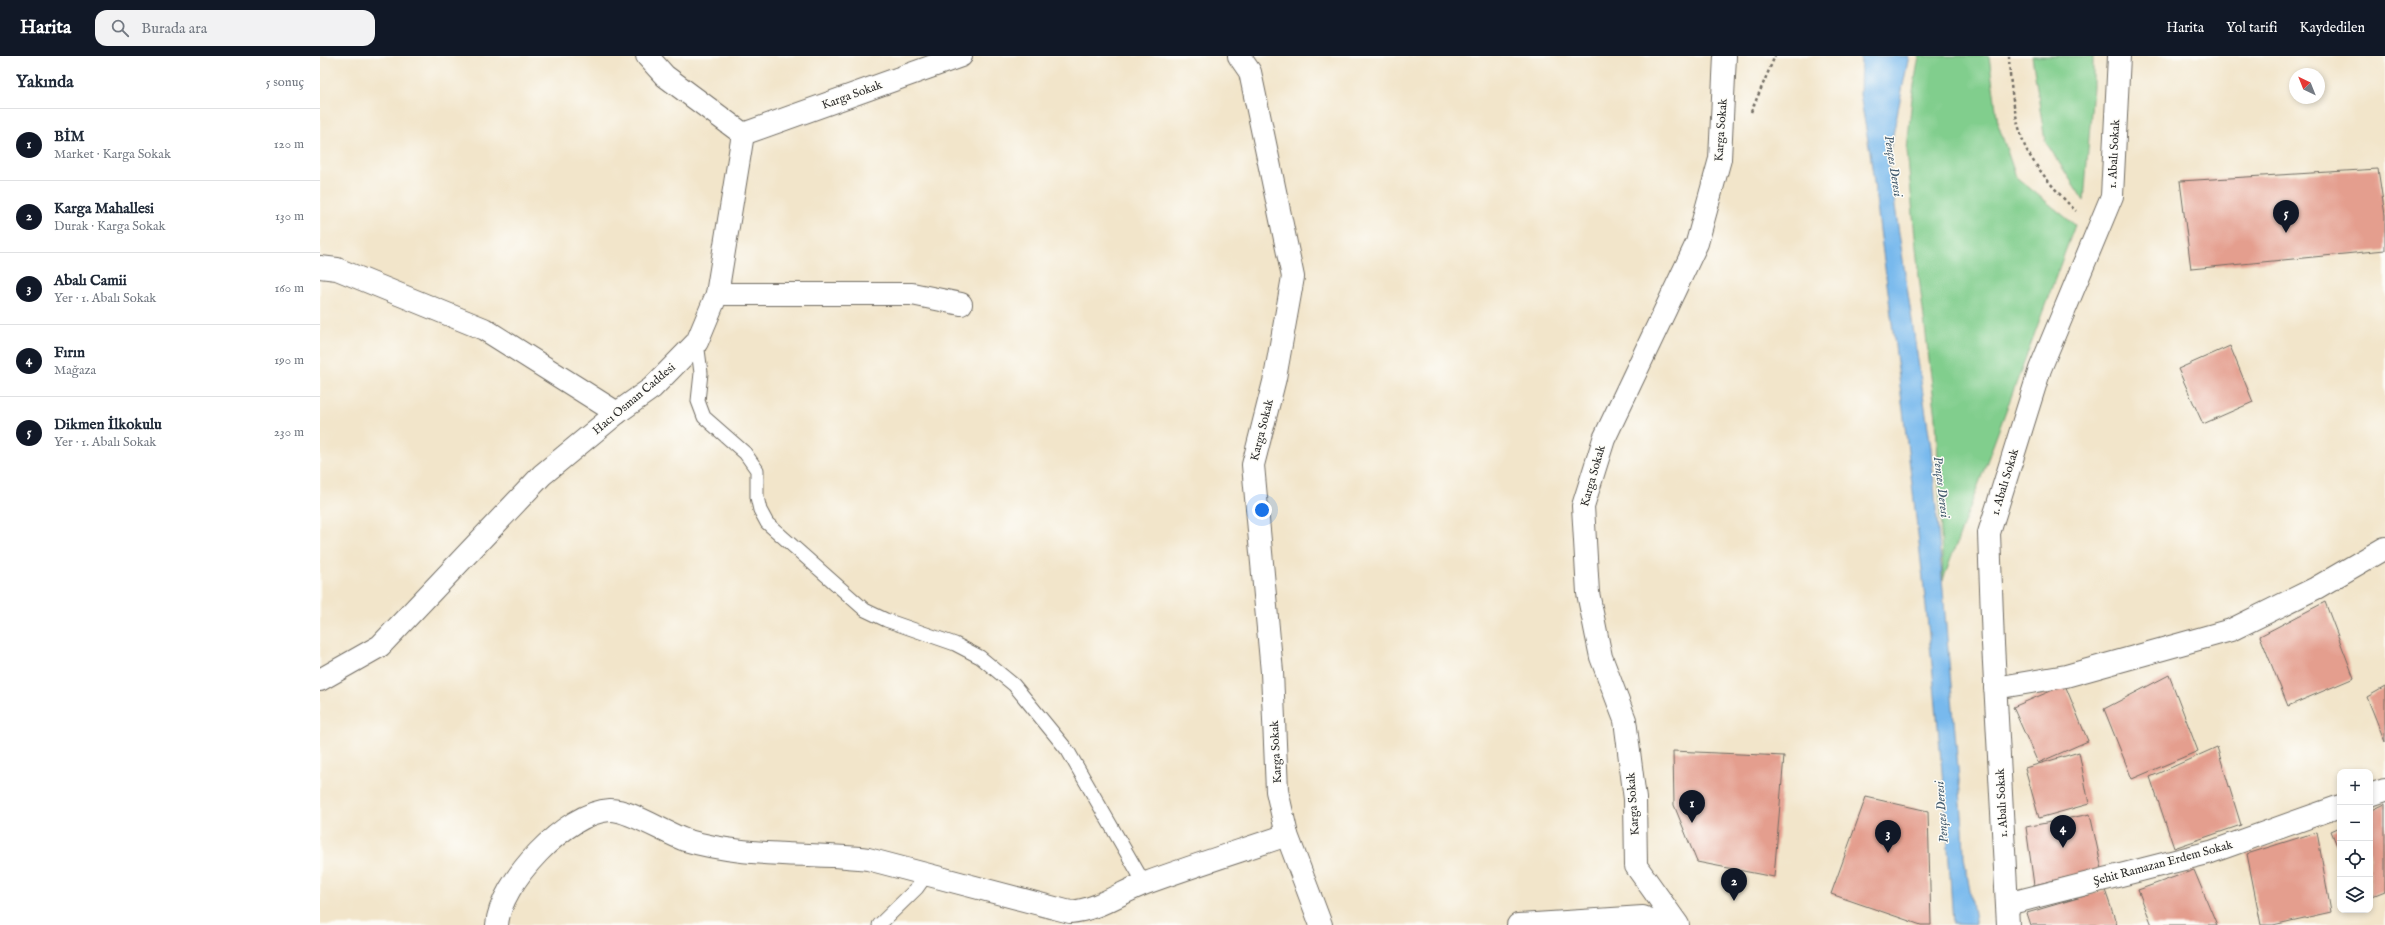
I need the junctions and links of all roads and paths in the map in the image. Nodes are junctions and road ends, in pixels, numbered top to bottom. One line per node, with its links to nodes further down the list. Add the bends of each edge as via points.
1 (647, 56): 7 (street, via 665,76)
2 (961, 56): 7 (street, Karga Sokak)
3 (1239, 56): 20 (street, Karga Sokak, via 1250,72 1293,277 1275,378 1253,465 1272,672 1277,791)
4 (1725, 56): 29 (street, Karga Sokak, via 1720,159 1697,244 1604,439 1583,506 1588,593 1601,657 1625,720 1635,799 1636,866)
5 (2009, 56): 8 (path, via 2010,91 2024,145 2057,193)
6 (2119, 56): 8 (street, 1. Abalı Sokak, via 2112,196)
7 (743, 134): 10 (street, Hacı Osman Caddesi)
8 (2097, 231): 16 (street, 1. Abalı Sokak, via 2040,369 1990,533)
9 (320, 267): 13 (street, via 337,269 484,329)
10 (717, 294): 11 (street, via 912,294); 12 (street, Hacı Osman Caddesi)
11 (961, 304)
12 (697, 342): 13 (street, Hacı Osman Caddesi, via 652,388); 22 (lane, via 700,373 698,401 704,417 746,453 756,470 756,497 767,523 865,610 955,644 980,657 1014,685 1068,751)
13 (617, 413): 15 (street, Hacı Osman Caddesi, via 542,475 380,646)
14 (2385, 548): 16 (street, via 2316,588 2230,630 2066,676)
15 (320, 680)
16 (1995, 688): 23 (street, 1. Abalı Sokak)
17 (2385, 790): 18 (street)
18 (2373, 794)
19 (2337, 807): 23 (street, Şehit Ramazan Erdem Sokak, via 2211,852)
20 (1287, 835): 22 (street); 26 (street, Karga Sokak)
21 (927, 874): 22 (street, via 1070,912 1100,906); 24 (street, via 868,859 746,852 715,847 685,840 624,813 611,810 586,817 569,827 539,852 509,890 498,914); 25 (lane, via 917,888)
22 (1144, 883)
23 (2008, 914)
24 (497, 925)
25 (879, 925)
26 (1321, 925)
27 (1518, 925): 28 (street, via 1643,917)
28 (1665, 925)
29 (1678, 925)

